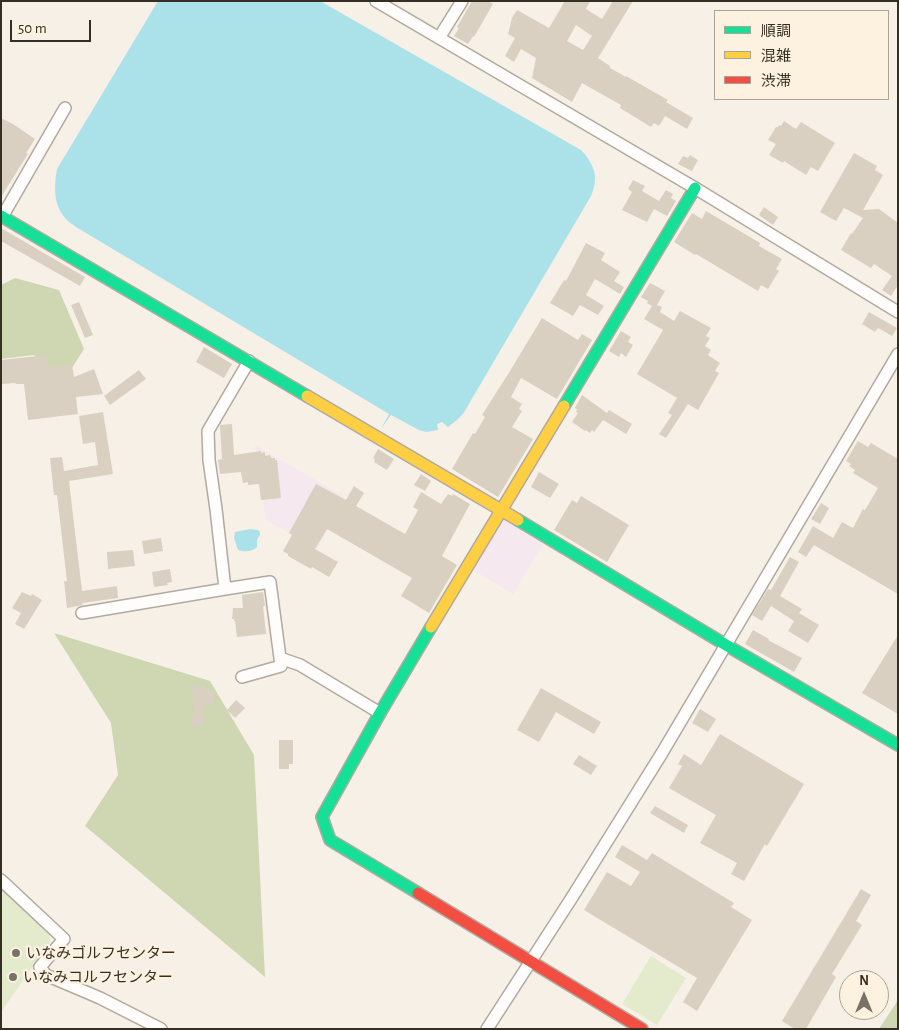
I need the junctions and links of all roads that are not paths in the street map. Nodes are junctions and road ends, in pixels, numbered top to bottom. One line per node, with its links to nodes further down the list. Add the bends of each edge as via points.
1 (376, 1): 3 (street)
2 (462, 1): 3 (street)
3 (440, 38): 5 (street)
4 (65, 108): 6 (street)
5 (695, 188): 7 (street); 10 (street)
6 (2, 217): 9 (street)
7 (898, 312)
8 (898, 354): 13 (street)
9 (249, 361): 10 (street); 11 (street, via 208,431)
10 (501, 510): 13 (street); 16 (street)
11 (225, 589): 12 (street); 14 (street, via 270,582)
12 (82, 613)
13 (726, 645): 17 (street); 19 (street, via 662,753)
14 (280, 658): 15 (street, via 280,666); 16 (street, via 300,665)
15 (242, 677)
16 (380, 713): 19 (street, via 322,817 330,840)
17 (898, 745)
18 (1, 880): 20 (street, via 64,939 40,967 46,975)
19 (529, 962): 21 (street); 22 (street)
20 (161, 1029)
21 (487, 1029)
22 (642, 1029)

